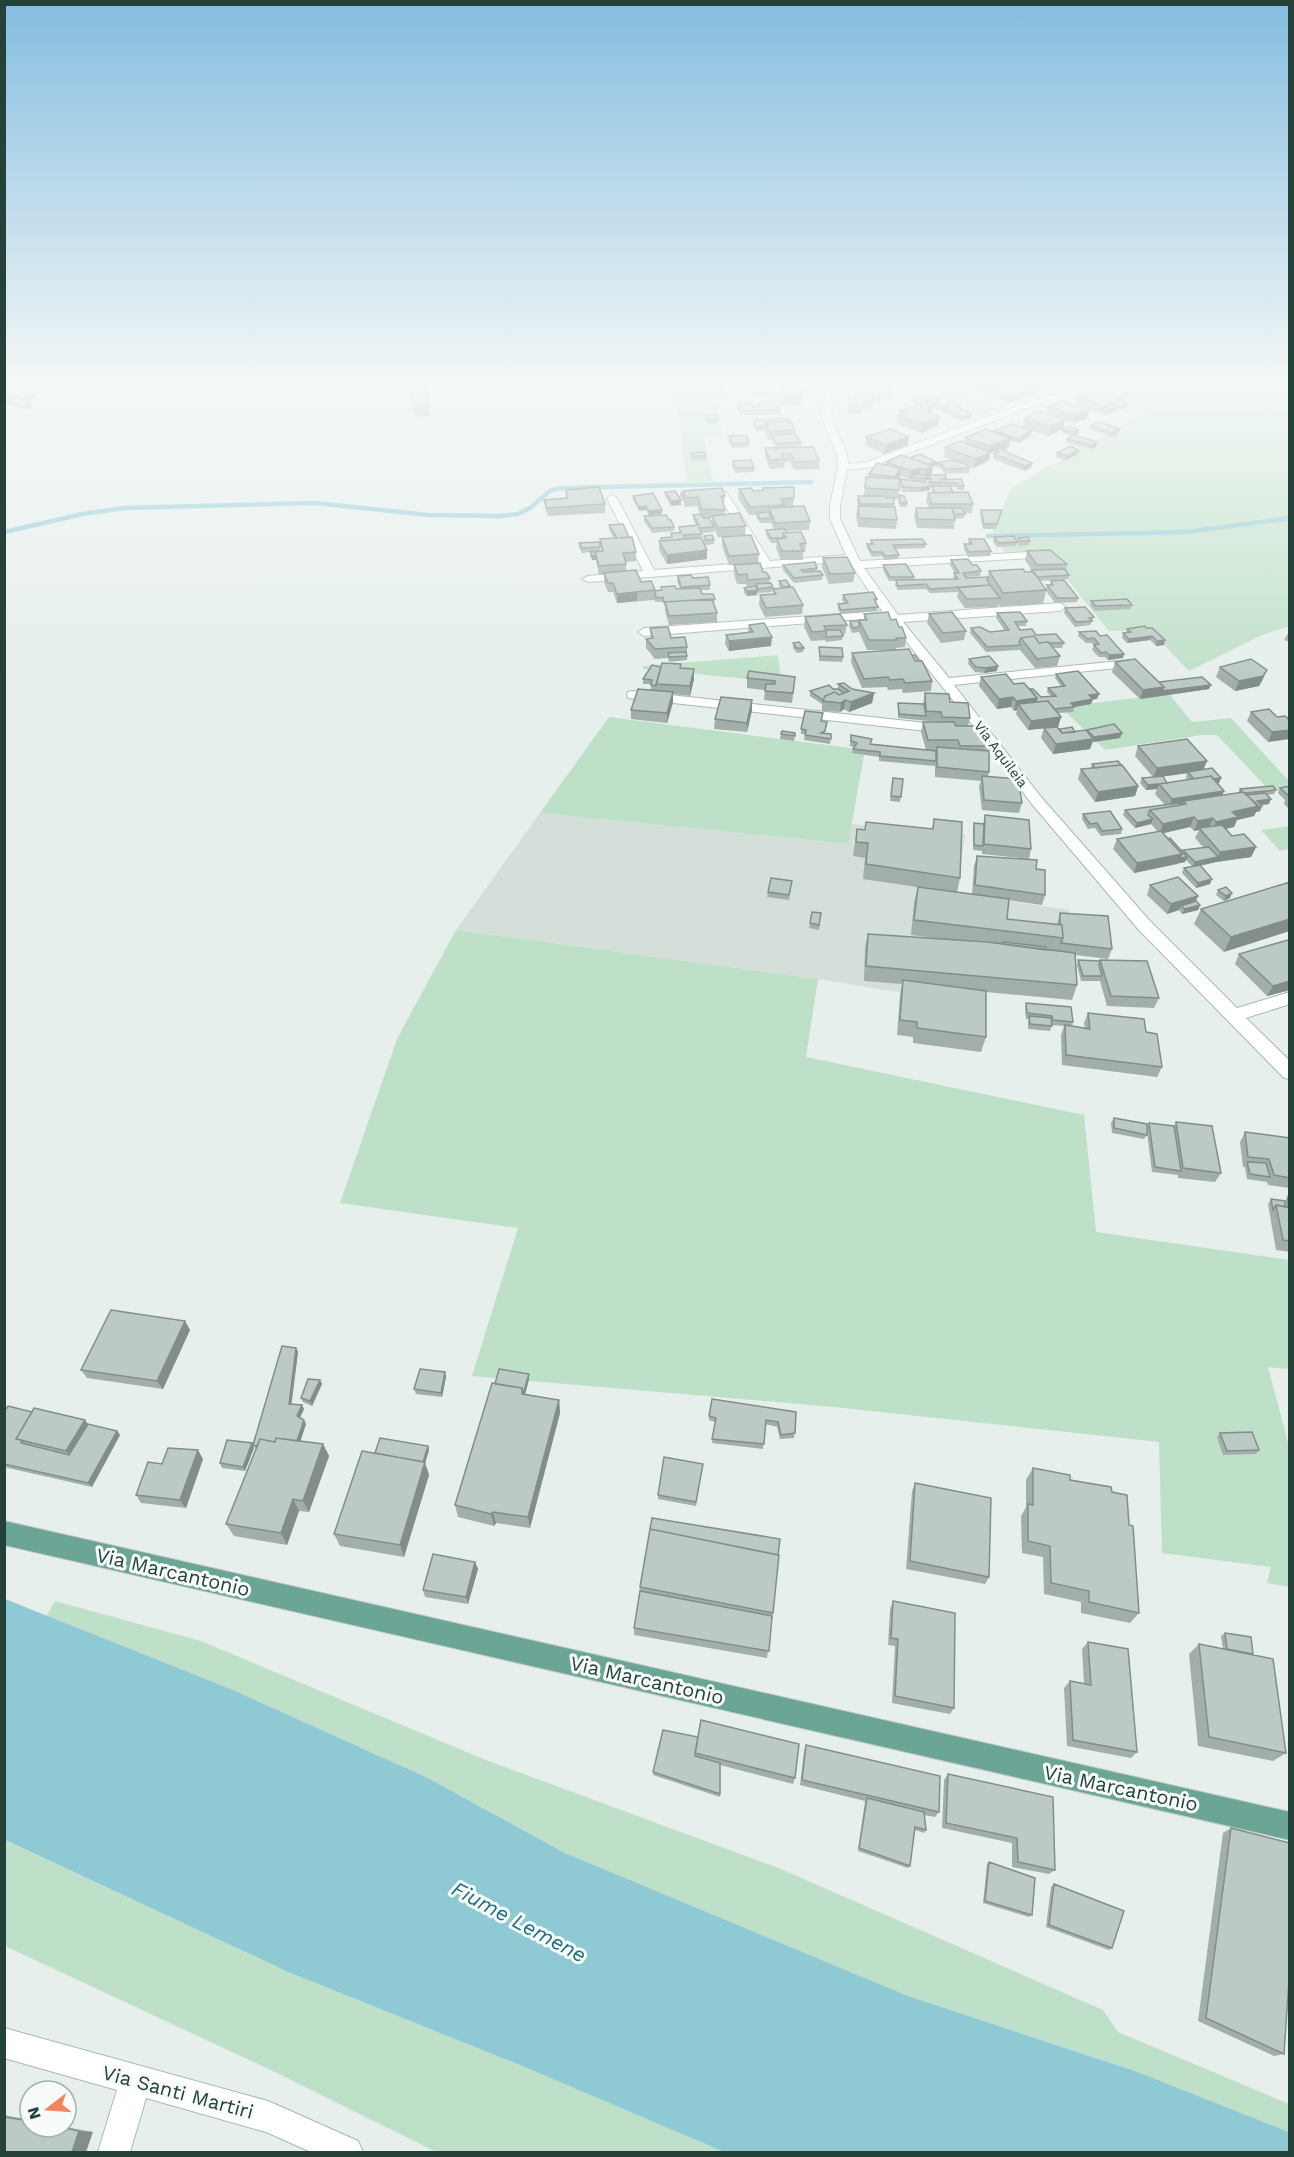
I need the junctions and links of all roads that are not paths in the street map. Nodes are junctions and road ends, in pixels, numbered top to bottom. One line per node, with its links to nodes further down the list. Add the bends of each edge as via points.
1 (840, 483): 5 (street, Via Aquileia, via 835,519)
2 (722, 493): 6 (street)
3 (612, 498): 7 (street)
4 (1032, 555): 5 (street)
5 (854, 561): 6 (street); 10 (street, Via Aquileia)
6 (767, 565): 7 (street)
7 (650, 574): 8 (street)
8 (588, 579)
9 (1060, 607): 10 (street)
10 (892, 616): 11 (street); 13 (street, Via Aquileia)
11 (644, 632)
12 (1126, 663): 13 (street)
13 (945, 682): 15 (street, Via Aquileia)
14 (633, 695): 15 (street)
15 (987, 734): 17 (street, Via Aquileia, via 1036,800 1144,925)
16 (1290, 998): 17 (street)
17 (1232, 1016): 18 (street, Via Aquileia)
18 (1290, 1073)
19 (4, 1533): 20 (main road, Via Marcantonio)
20 (1290, 1826)
21 (4, 2043): 22 (street, Via Santi Martiri)
22 (135, 2081): 23 (street); 24 (street, Via Santi Martiri, via 268,2117)
23 (114, 2152)
24 (347, 2152)

